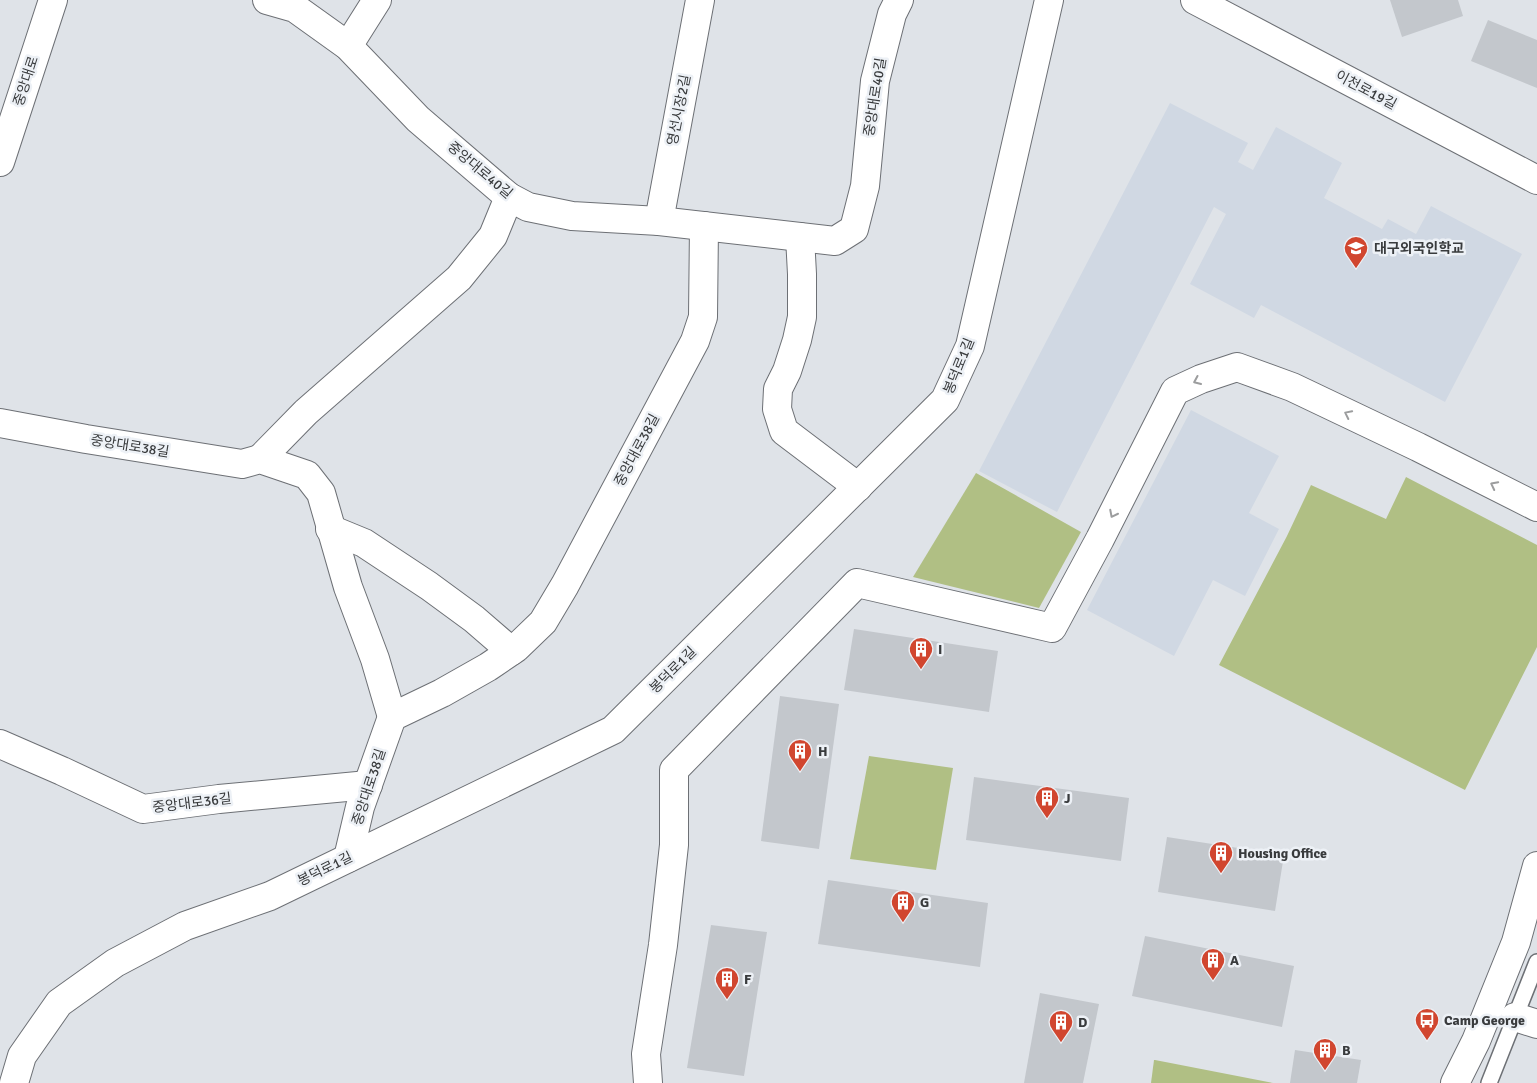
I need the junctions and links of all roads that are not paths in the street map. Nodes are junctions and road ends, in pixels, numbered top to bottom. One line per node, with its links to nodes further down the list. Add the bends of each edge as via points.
1 (53, 0): 10 (street, 중앙대로)
2 (267, 0): 8 (street, 중앙대로40길)
3 (377, 0): 9 (street)
4 (700, 0): 13 (street, 영선시장2길)
5 (899, 0): 15 (street, 중앙대로40길, via 892,14 875,81 864,186 854,229 835,241)
6 (1049, 0): 18 (street, 봉덕로1길, via 970,346 945,400)
7 (1195, 0): 11 (street, 이천로19길)
8 (296, 4): 9 (street, 중앙대로40길)
9 (348, 46): 12 (street, 중앙대로40길, via 418,119)
10 (0, 162)
11 (1537, 180)
12 (509, 197): 13 (street, 중앙대로40길, via 528,207 572,216); 17 (street, via 494,236 459,278 312,406)
13 (659, 221): 14 (street, 중앙대로40길)
14 (704, 226): 15 (street, 중앙대로40길); 21 (street, 중앙대로38길, via 703,317 695,341 565,586 542,622)
15 (800, 237): 18 (street, via 802,317 788,371 778,389 777,409 784,431)
16 (0, 422): 17 (street, 중앙대로38길, via 242,464)
17 (260, 460): 20 (street, 중앙대로38길, via 307,475 321,493)
18 (858, 488): 25 (street, 봉덕로1길, via 613,730)
19 (1537, 508): 30 (street, one-way to 30, via 1292,387 1237,367 1175,391 1052,628 857,583 674,770 674,845 646,1054)
20 (330, 529): 21 (street, via 364,543 413,575 474,619); 22 (street, 중앙대로38길)
21 (511, 651): 22 (street, 중앙대로38길, via 442,693)
22 (392, 717): 24 (street, 중앙대로38길)
23 (0, 744): 24 (street, 중앙대로36길, via 143,810 219,799)
24 (368, 785): 25 (street, 중앙대로38길)
25 (348, 858): 29 (street, 봉덕로1길, via 270,896 185,926 115,963 59,1003 22,1056)
26 (1537, 866): 31 (street, via 1516,942 1476,1041)
27 (1537, 962): 28 (lane)
28 (1526, 1020): 32 (lane)
29 (14, 1083)
30 (648, 1083)
31 (1455, 1083)
32 (1489, 1083)

